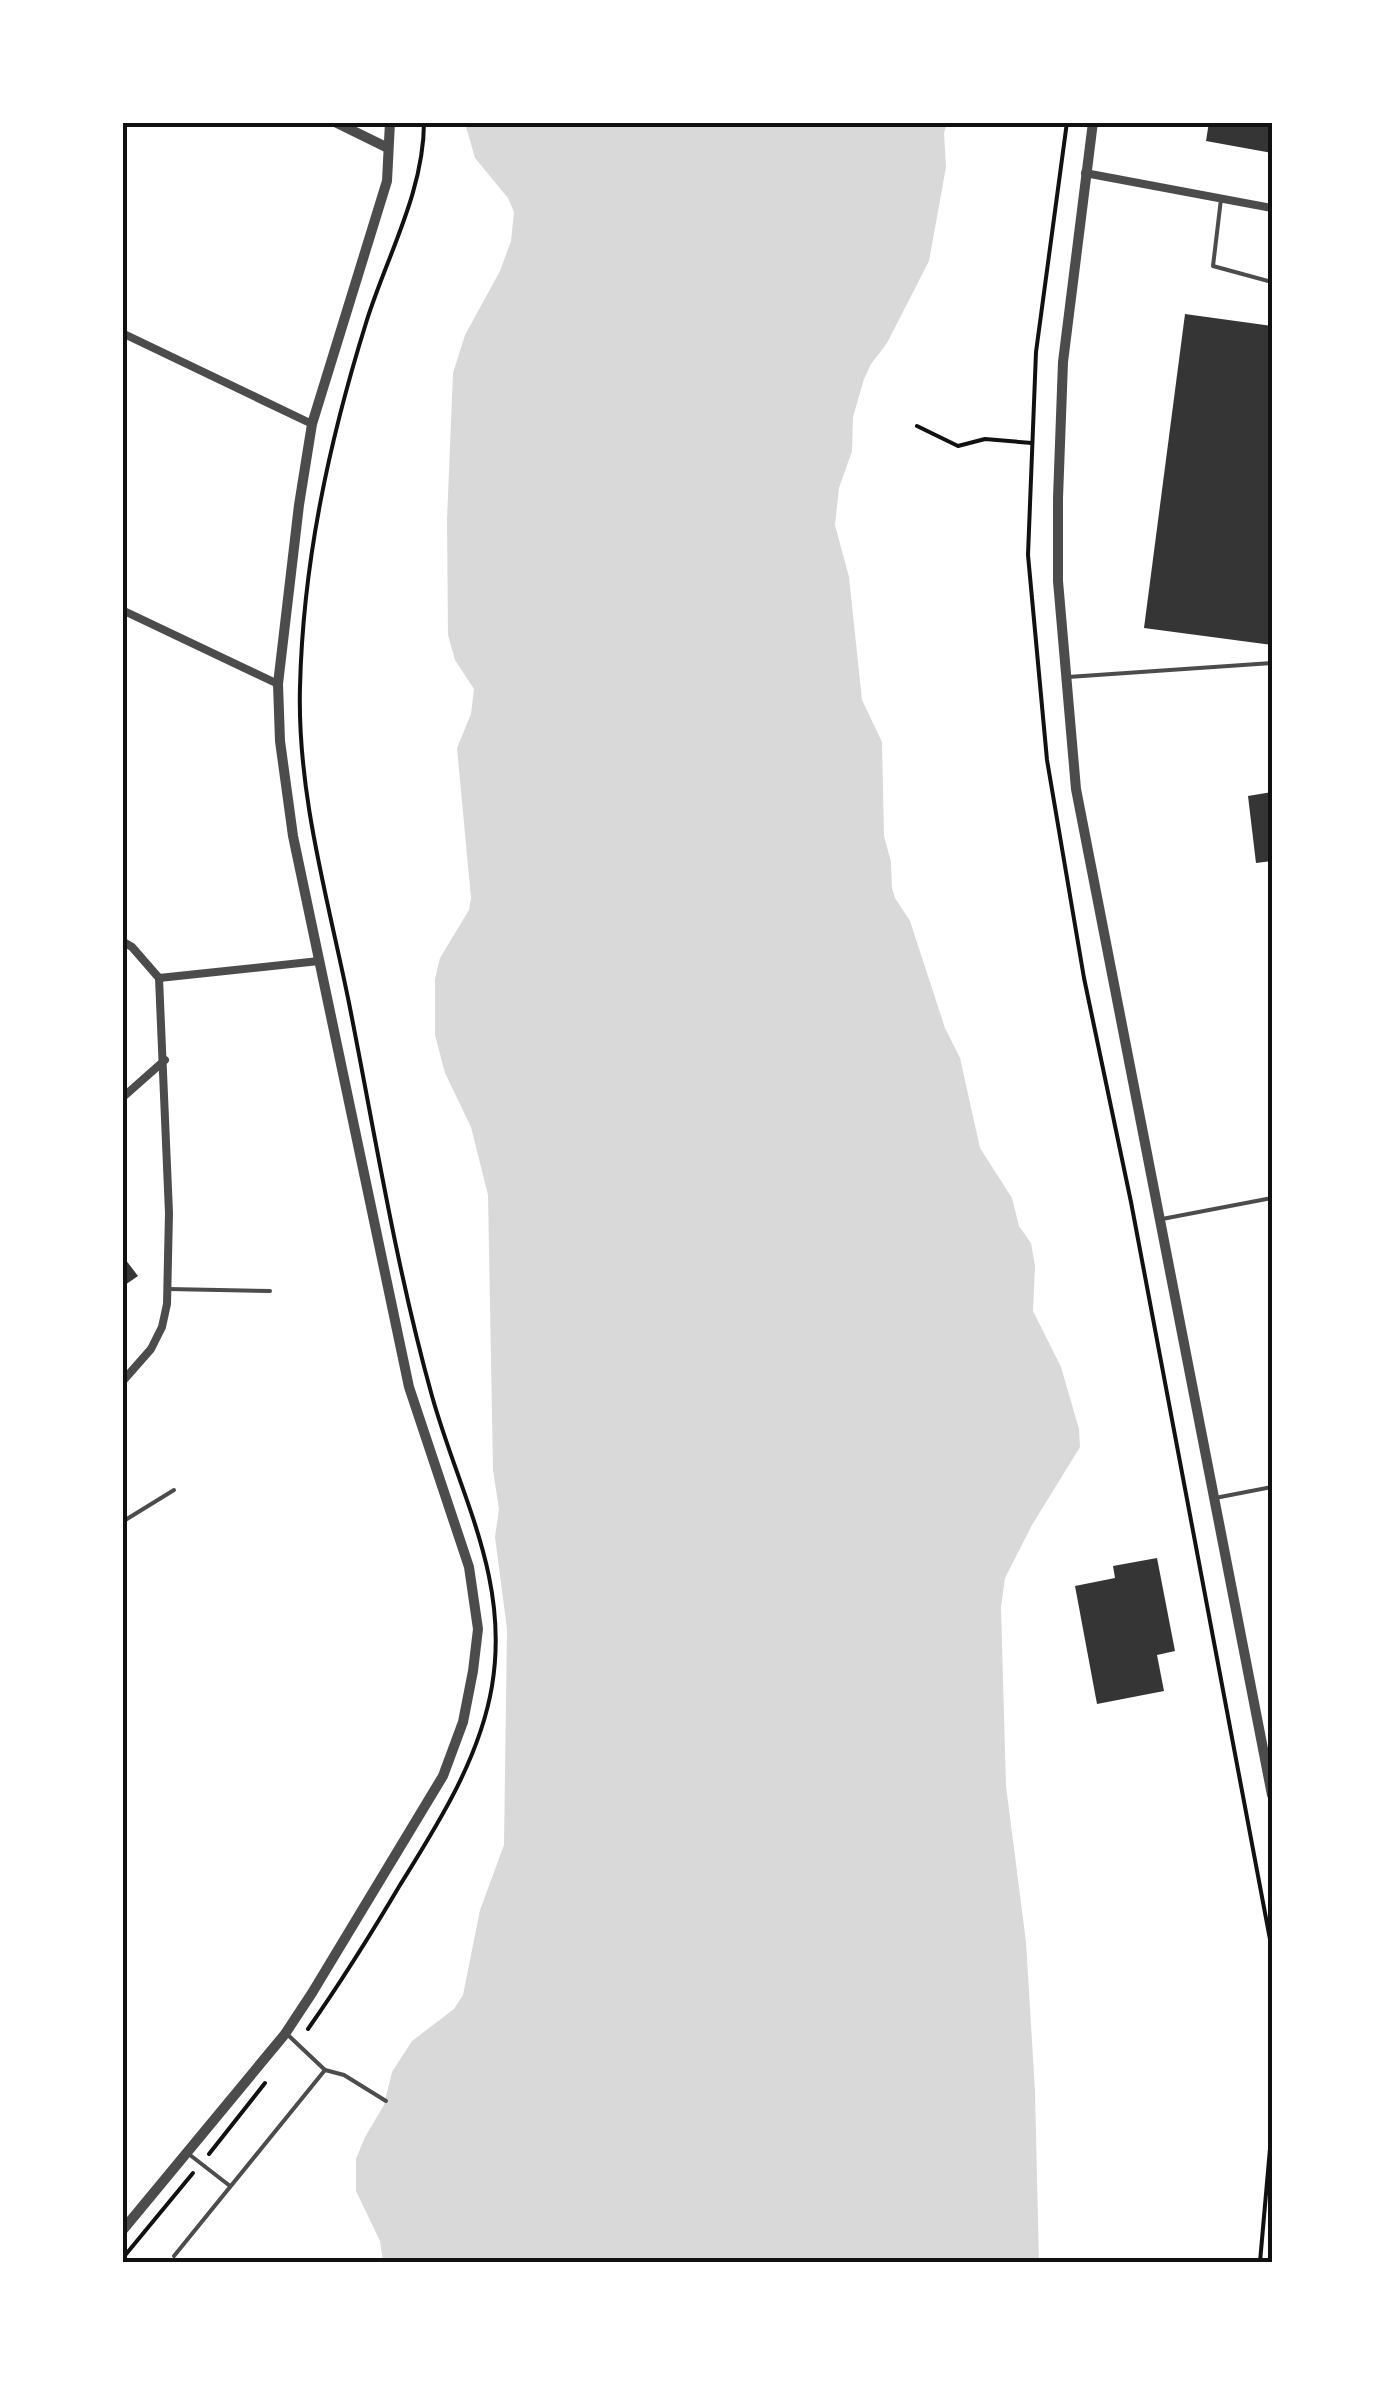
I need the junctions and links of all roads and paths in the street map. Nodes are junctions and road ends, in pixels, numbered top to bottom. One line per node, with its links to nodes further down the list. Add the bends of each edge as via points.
1 (335, 122): 4 (street)
2 (390, 122): 4 (street)
3 (1093, 122): 5 (street)
4 (388, 148): 10 (street, via 387,181)
5 (1085, 173): 6 (street); 15 (street, via 1062,362 1058,582)
6 (1221, 199): 7 (street); 8 (lane, via 1213,266)
7 (1272, 208)
8 (1272, 282)
9 (122, 333): 10 (street)
10 (312, 424): 16 (street)
11 (916, 426): 12 (path, via 958,446 985,439)
12 (1032, 443)
13 (122, 610): 16 (street)
14 (1272, 663): 15 (lane)
15 (1066, 677): 23 (street, via 1076,789)
16 (278, 684): 18 (street, via 293,836)
17 (122, 941): 19 (street)
18 (320, 961): 19 (street); 32 (street, via 409,1386 469,1568 478,1629 463,1722 443,1776)
19 (159, 978): 20 (street)
20 (165, 1060): 21 (street); 24 (street)
21 (122, 1098)
22 (1272, 1198): 23 (lane)
23 (1158, 1220): 29 (street)
24 (168, 1289): 25 (lane); 26 (street, via 152,1350)
25 (270, 1291)
26 (122, 1382)
27 (1272, 1487): 29 (lane)
28 (174, 1490): 30 (lane)
29 (1216, 1498): 31 (street)
30 (122, 1522)
31 (1272, 1796)
32 (285, 2034): 33 (lane); 36 (street)
33 (325, 2070): 34 (lane); 37 (lane)
34 (386, 2101)
35 (1272, 2126): 40 (path)
36 (188, 2153): 37 (lane); 38 (street)
37 (230, 2186): 39 (lane)
38 (122, 2231)
39 (174, 2256)
40 (1260, 2262)

